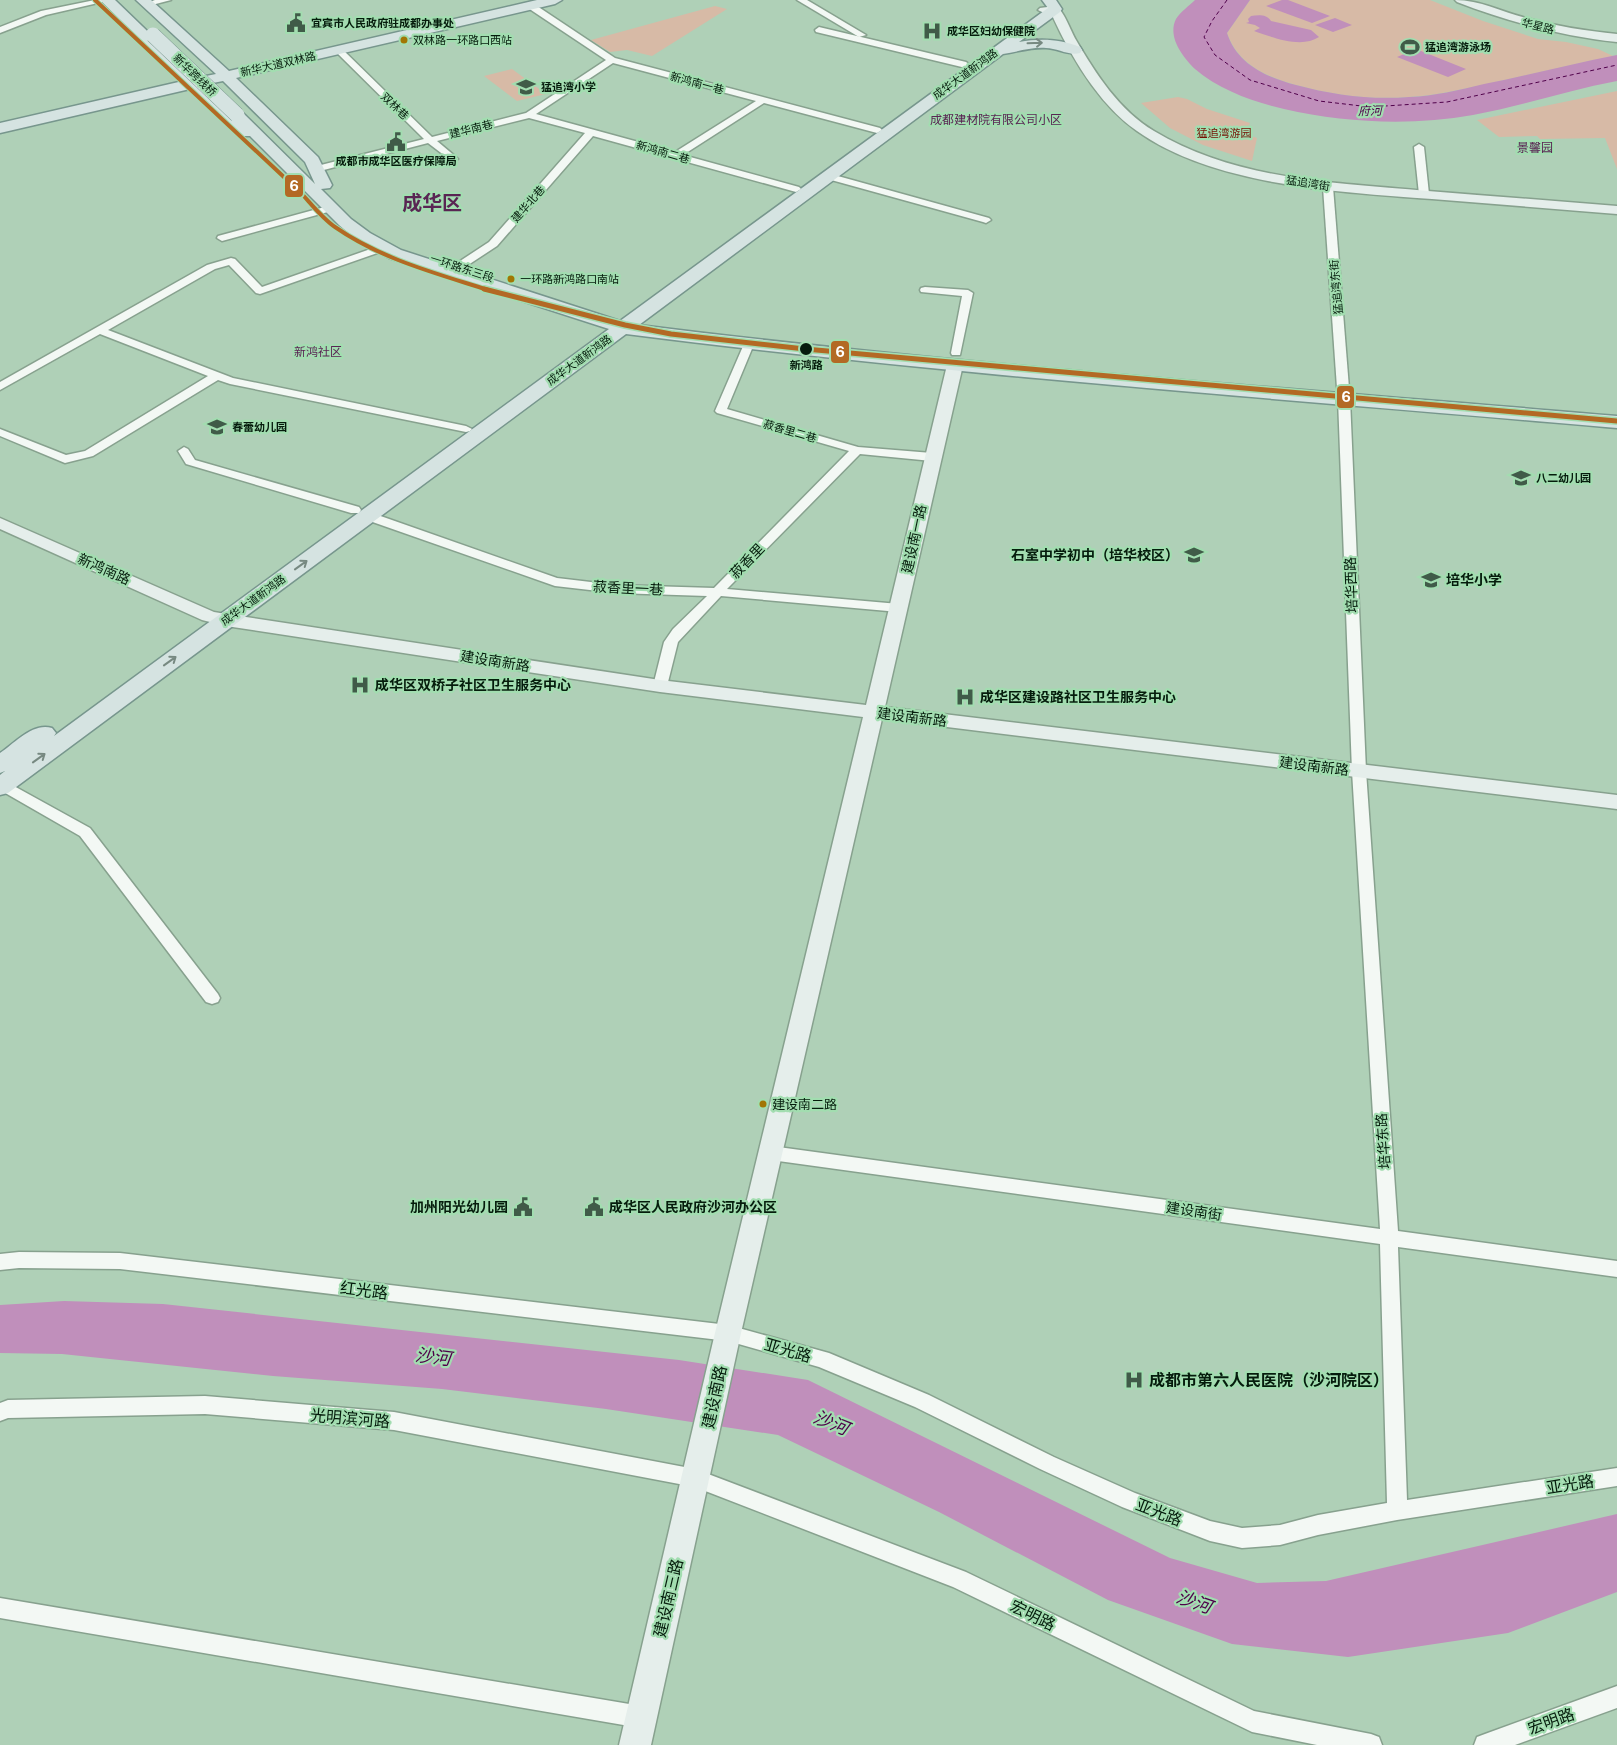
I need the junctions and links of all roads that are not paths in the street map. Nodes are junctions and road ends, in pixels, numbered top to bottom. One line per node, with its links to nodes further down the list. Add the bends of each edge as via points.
1 (107, 0): 11 (street, via 44,13); 22 (main road)
2 (116, 0): 13 (main road)
3 (133, 0): 13 (main road)
4 (167, 0): 8 (street)
5 (555, 0): 9 (main road, 新华大道双林路)
6 (801, 0): 15 (street)
7 (1461, 0): 14 (street, 华星路, via 1543,28)
8 (146, 2): 21 (main road)
9 (528, 3): 16 (main road, 新华大道双林路); 19 (street, 新鸿南一巷); 21 (main road, 新华大道双林路)
10 (1049, 10): 17 (street, 猛追湾街); 18 (main road, 成华大道新鸿路); 20 (main road, 成华大道新鸿路)
11 (0, 30)
12 (819, 30): 15 (street)
13 (159, 33): 35 (main road, 新华跨线桥, bridge)
14 (1617, 38)
15 (877, 44): 20 (street)
16 (338, 50): 21 (main road, 新华大道双林路); 29 (street, 双林巷)
17 (1075, 50): 18 (main road, one-way to 17, via 1035,43 1062,44); 36 (street, 猛追湾街, via 1128,118 1168,144 1227,166)
18 (994, 53): 34 (main road, 成华大道新鸿路)
19 (612, 60): 23 (street, 新鸿南一巷); 24 (street, 建华南巷)
20 (966, 65): 27 (main road, 成华大道新鸿路)
21 (223, 73): 22 (main road, 新华大道双林路); 33 (main road, via 312,160)
22 (190, 81): 25 (main road, 新华大道双林路); 26 (main road, 新华大道双林路); 35 (main road, via 276,164)
23 (763, 100): 27 (street, 新鸿南一巷); 31 (street)
24 (530, 115): 28 (street, 新鸿南二巷); 29 (street, 建华南巷)
25 (0, 120)
26 (0, 128)
27 (877, 130): 37 (main road, 成华大道新鸿路)
28 (591, 132): 31 (street, 新鸿南二巷); 44 (street, 建华北巷, via 493,244)
29 (430, 140): 32 (street, 双林巷); 33 (street, 建华南巷)
30 (1419, 147): 38 (street)
31 (677, 156): 37 (street, 新鸿南二巷)
32 (453, 160)
33 (316, 169): 35 (main road)
34 (827, 176): 41 (street); 46 (main road, 成华大道新鸿路)
35 (319, 187): 39 (main road, 一环路东三段); 44 (main road, 一环路东三段, via 375,233 406,249)
36 (1328, 187): 38 (street, 猛追湾街); 52 (street, 猛追湾东街)
37 (796, 189): 46 (main road, 成华大道新鸿路)
38 (1424, 194): 40 (street, 猛追湾街)
39 (332, 208): 42 (street); 43 (main road, 一环路东三段, via 355,230)
40 (1617, 210)
41 (986, 220)
42 (222, 238)
43 (382, 248): 46 (main road, 一环路东三段, via 420,263); 47 (street, via 260,290 231,261 211,267)
44 (458, 267): 46 (main road, 一环路东三段)
45 (924, 290): 49 (street, via 968,293)
46 (620, 323): 48 (main road); 49 (main road); 55 (main road, 成华大道新鸿路); 60 (main road, 成华大道新鸿路)
47 (99, 330): 50 (street); 51 (street)
48 (749, 344): 49 (main road); 57 (street, 菽香里二巷, via 721,411)
49 (955, 359): 52 (main road); 59 (street, 建设南一路)
50 (216, 376): 55 (street); 56 (street, via 88,454 65,459)
51 (0, 387)
52 (1344, 393): 53 (main road); 54 (main road); 68 (street, 培华西路)
53 (1617, 411)
54 (1617, 422)
55 (466, 429): 60 (main road, 成华大道新鸿路)
56 (0, 432)
57 (857, 450): 59 (street, 菽香里二巷); 62 (street, 菽香里)
58 (184, 451): 60 (street, 菽香里一巷, via 190,462)
59 (932, 457): 63 (street, 建设南一路)
60 (361, 513): 62 (street, 菽香里一巷, via 555,582 616,589); 64 (main road, 成华大道新鸿路)
61 (0, 523): 64 (street, 新鸿南路)
62 (717, 592): 63 (street, 菽香里一巷); 65 (street, 菽香里, via 671,642)
63 (899, 608): 66 (street, 建设南一路)
64 (217, 618): 65 (street, 建设南新路); 67 (main road, 成华大道新鸿路); 69 (main road, 成华大道新鸿路, one-way to 64)
65 (660, 686): 66 (street, 建设南新路)
66 (874, 712): 68 (street, 建设南新路); 72 (street)
67 (0, 765)
68 (1359, 771): 70 (street, 建设南新路); 73 (street, 培华东路)
69 (2, 786): 71 (street, via 85,832)
70 (1617, 802)
71 (212, 998)
72 (771, 1153): 73 (street, 建设南街); 76 (street)
73 (1388, 1237): 75 (street, 建设南街); 80 (street, 培华东路)
74 (0, 1262): 76 (street, 红光路, via 120,1261)
75 (1617, 1268)
76 (727, 1338): 78 (street, 建设南路); 80 (street, 亚光路, via 822,1359 922,1401 1047,1464 1210,1531 1242,1538 1280,1535)
77 (0, 1412): 78 (street, 光明滨河路, via 8,1409 205,1405 394,1421)
78 (699, 1465): 83 (street, 建设南三路); 85 (street, 宏明路, via 959,1580 1252,1721)
79 (1617, 1477): 80 (street, 亚光路)
80 (1397, 1511)
81 (0, 1608): 83 (street)
82 (1617, 1697): 86 (street, 宏明路)
83 (641, 1717): 84 (street, 建设南三路)
84 (635, 1745)
85 (1371, 1745)
86 (1485, 1745)

